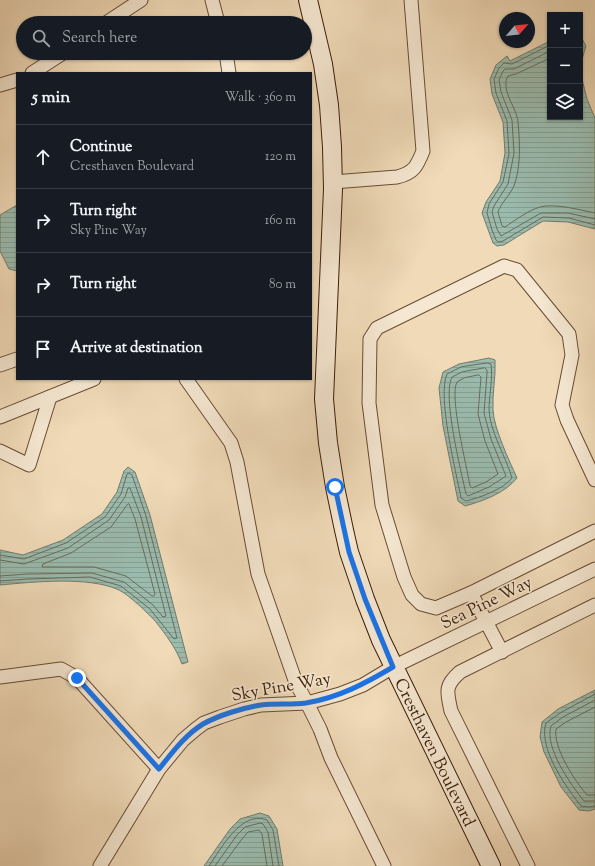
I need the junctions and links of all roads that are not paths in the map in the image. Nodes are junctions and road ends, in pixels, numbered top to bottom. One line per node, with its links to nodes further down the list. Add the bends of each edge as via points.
1 (142, 0): 5 (street)
2 (212, 0): 6 (street)
3 (308, 0): 7 (street, Cresthaven Boulevard)
4 (411, 0): 15 (street, via 423,151 417,166 408,175 398,177)
5 (117, 16)
6 (216, 16)
7 (312, 16)
8 (312, 17): 15 (street, Cresthaven Boulevard, via 327,91)
9 (52, 60): 11 (street)
10 (227, 60): 12 (street)
11 (34, 72)
12 (230, 72)
13 (16, 80): 14 (street)
14 (0, 85)
15 (333, 182): 30 (street, Cresthaven Boulevard, via 324,399 328,443 349,552)
16 (16, 359): 17 (street)
17 (0, 366)
18 (92, 380): 20 (street)
19 (187, 380): 32 (street, via 231,443 237,462 258,574 296,682)
20 (50, 397): 21 (street); 22 (street, via 30,465)
21 (0, 417)
22 (0, 451)
23 (595, 480): 26 (street, via 562,405 572,354 569,334 517,270 504,266 377,328 370,339 369,403 382,505 404,577 412,595 421,604 436,608)
24 (595, 531): 26 (street)
25 (595, 569): 28 (street, Sea Pine Way)
26 (472, 593): 28 (street)
27 (595, 605): 29 (street)
28 (486, 622): 29 (street); 30 (street, Sea Pine Way)
29 (502, 652): 37 (street, via 460,672 452,680 447,691 451,710)
30 (393, 667): 32 (street, Sky Pine Way, via 363,685); 36 (street, Cresthaven Boulevard)
31 (0, 677): 33 (street, via 61,669 77,678)
32 (307, 702): 33 (street, Sky Pine Way, via 261,705 204,723 183,740); 35 (street, via 331,758)
33 (159, 769): 34 (street, Sky Pine Way)
34 (100, 866)
35 (384, 866)
36 (491, 866)
37 (528, 866)

